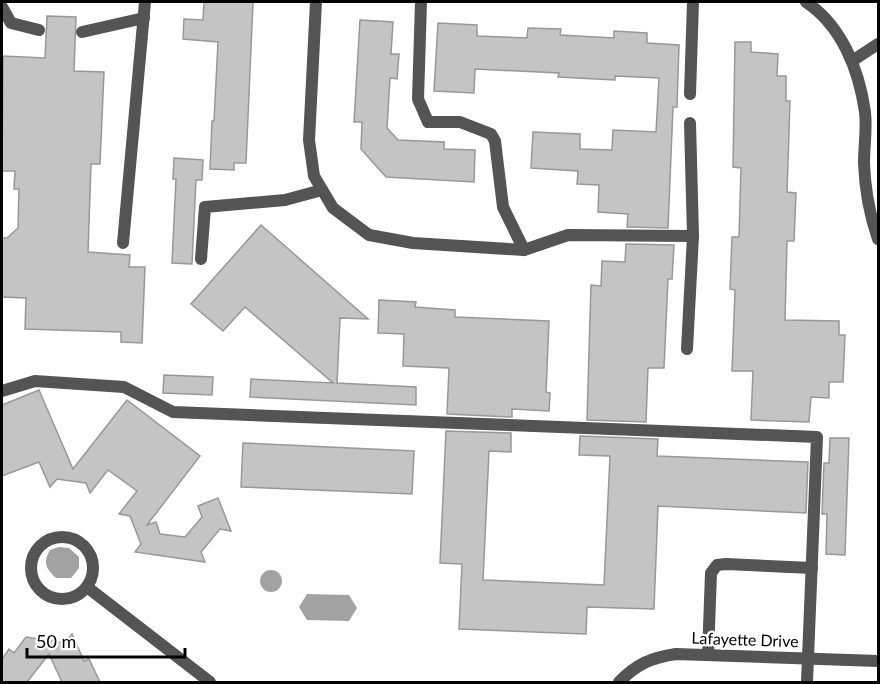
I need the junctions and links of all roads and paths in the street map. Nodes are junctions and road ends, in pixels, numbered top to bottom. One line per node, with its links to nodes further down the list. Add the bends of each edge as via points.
1 (145, 2): 7 (street)
2 (316, 2): 14 (street, via 309,140 314,176)
3 (420, 2): 18 (street, via 418,99 428,122 460,122 491,134 503,207)
4 (693, 2): 12 (street)
5 (806, 2): 11 (street, via 833,26)
6 (2, 7): 8 (street, via 11,23)
7 (144, 18): 9 (street); 17 (street)
8 (39, 30)
9 (82, 32)
10 (879, 44): 11 (street)
11 (852, 61): 16 (street, via 865,113 868,211)
12 (690, 94)
13 (690, 123): 15 (street)
14 (322, 190): 18 (street, via 333,208 369,235 413,243); 19 (street, via 285,200 206,207)
15 (693, 236): 18 (street, via 568,235); 20 (street)
16 (879, 239)
17 (123, 243)
18 (524, 250)
19 (201, 259)
20 (687, 349)
21 (2, 391): 22 (street, via 35,381 124,387 173,412 817,437)
22 (812, 568): 24 (street, via 717,565 711,573); 25 (street)
23 (87, 587): 23 (street, via 92,578 92,557 79,541 59,537 40,545 31,563 41,591 60,599 70,598); 27 (street)
24 (708, 655): 25 (street, Lafayette Drive); 28 (street, Lafayette Drive, via 654,657)
25 (808, 658): 26 (street, Lafayette Drive); 29 (street)
26 (879, 661)
27 (210, 682)
28 (619, 682)
29 (807, 682)

